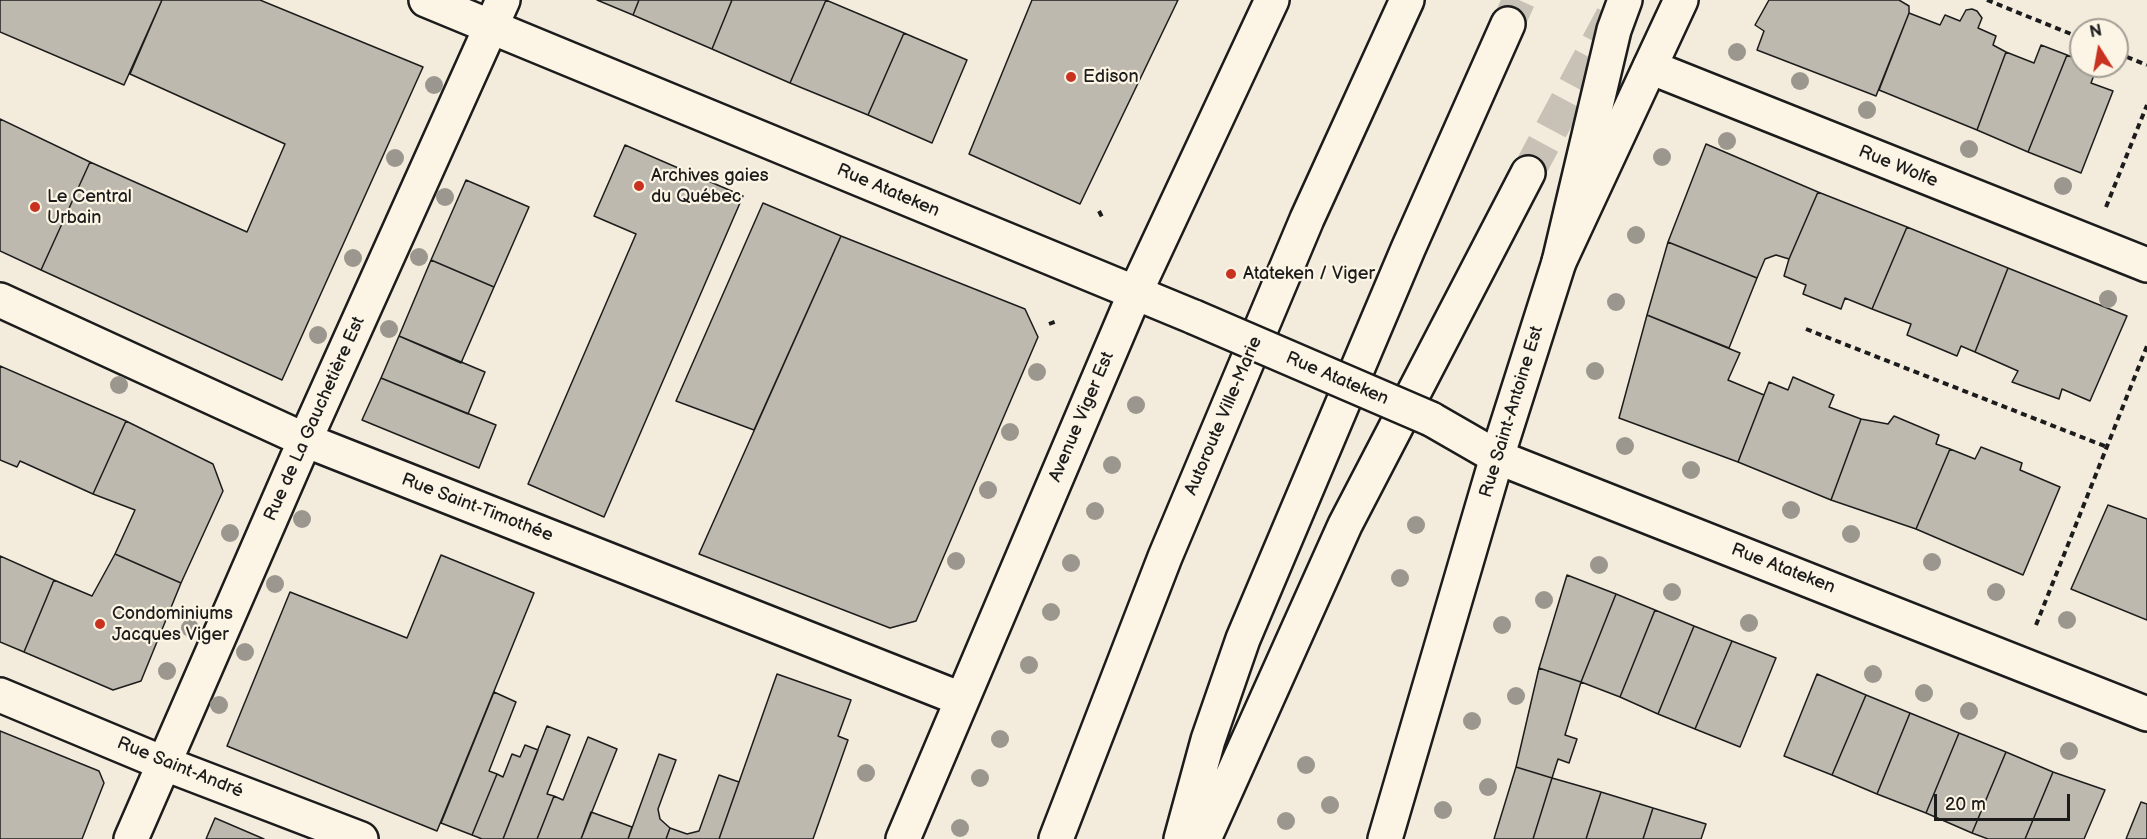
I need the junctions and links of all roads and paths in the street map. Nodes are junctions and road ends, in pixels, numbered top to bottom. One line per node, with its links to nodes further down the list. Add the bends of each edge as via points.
1 (426, 0): 7 (main road, Rue Atateken)
2 (1272, 0): 20 (main road, Avenue Viger Est)
3 (1407, 0): 37 (main road, Autoroute Ville-Marie, via 1307,219 1165,557)
4 (1625, 0): 18 (main road, via 1614,30)
5 (1680, 0): 12 (main road, Rue Saint-Antoine Est)
6 (1987, 0): 9 (path)
7 (498, 13): 20 (main road, Rue Atateken); 26 (main road, Rue de La Gauchetière Est)
8 (1508, 24): 38 (main road, via 1243,639 1208,740)
9 (2069, 33)
10 (2129, 58): 11 (path)
11 (2147, 65)
12 (1650, 67): 18 (main road, Rue Saint-Antoine Est); 19 (main road, Rue Wolfe)
13 (2147, 105): 16 (path)
14 (1528, 173): 39 (main road, via 1345,525)
15 (1099, 211): 17 (path)
16 (2102, 215)
17 (1103, 219)
18 (1559, 262): 28 (main road, Rue Saint-Antoine Est)
19 (2147, 265)
20 (1135, 293): 28 (main road, Rue Atateken, bridge, via 1431,419); 31 (main road, Avenue Viger Est)
21 (0, 300): 26 (main road, Rue Saint-Timothée)
22 (1057, 321): 23 (path)
23 (1049, 324)
24 (1806, 329): 27 (path)
25 (2147, 346): 27 (path)
26 (305, 440): 31 (main road, Rue Saint-Timothée); 33 (main road, Rue de La Gauchetière Est)
27 (2107, 447): 29 (path)
28 (1497, 457): 32 (main road, Rue Atateken); 40 (main road, Rue Saint-Antoine Est)
29 (2037, 625)
30 (0, 695): 33 (main road, Rue Saint-André)
31 (961, 699): 36 (main road, Avenue Viger Est)
32 (2147, 714)
33 (163, 763): 34 (main road, Rue de La Gauchetière Est); 35 (main road, Rue Saint-André)
34 (131, 839)
35 (361, 839)
36 (903, 839)
37 (1056, 839)
38 (1181, 839)
39 (1204, 839)
40 (1385, 839)

